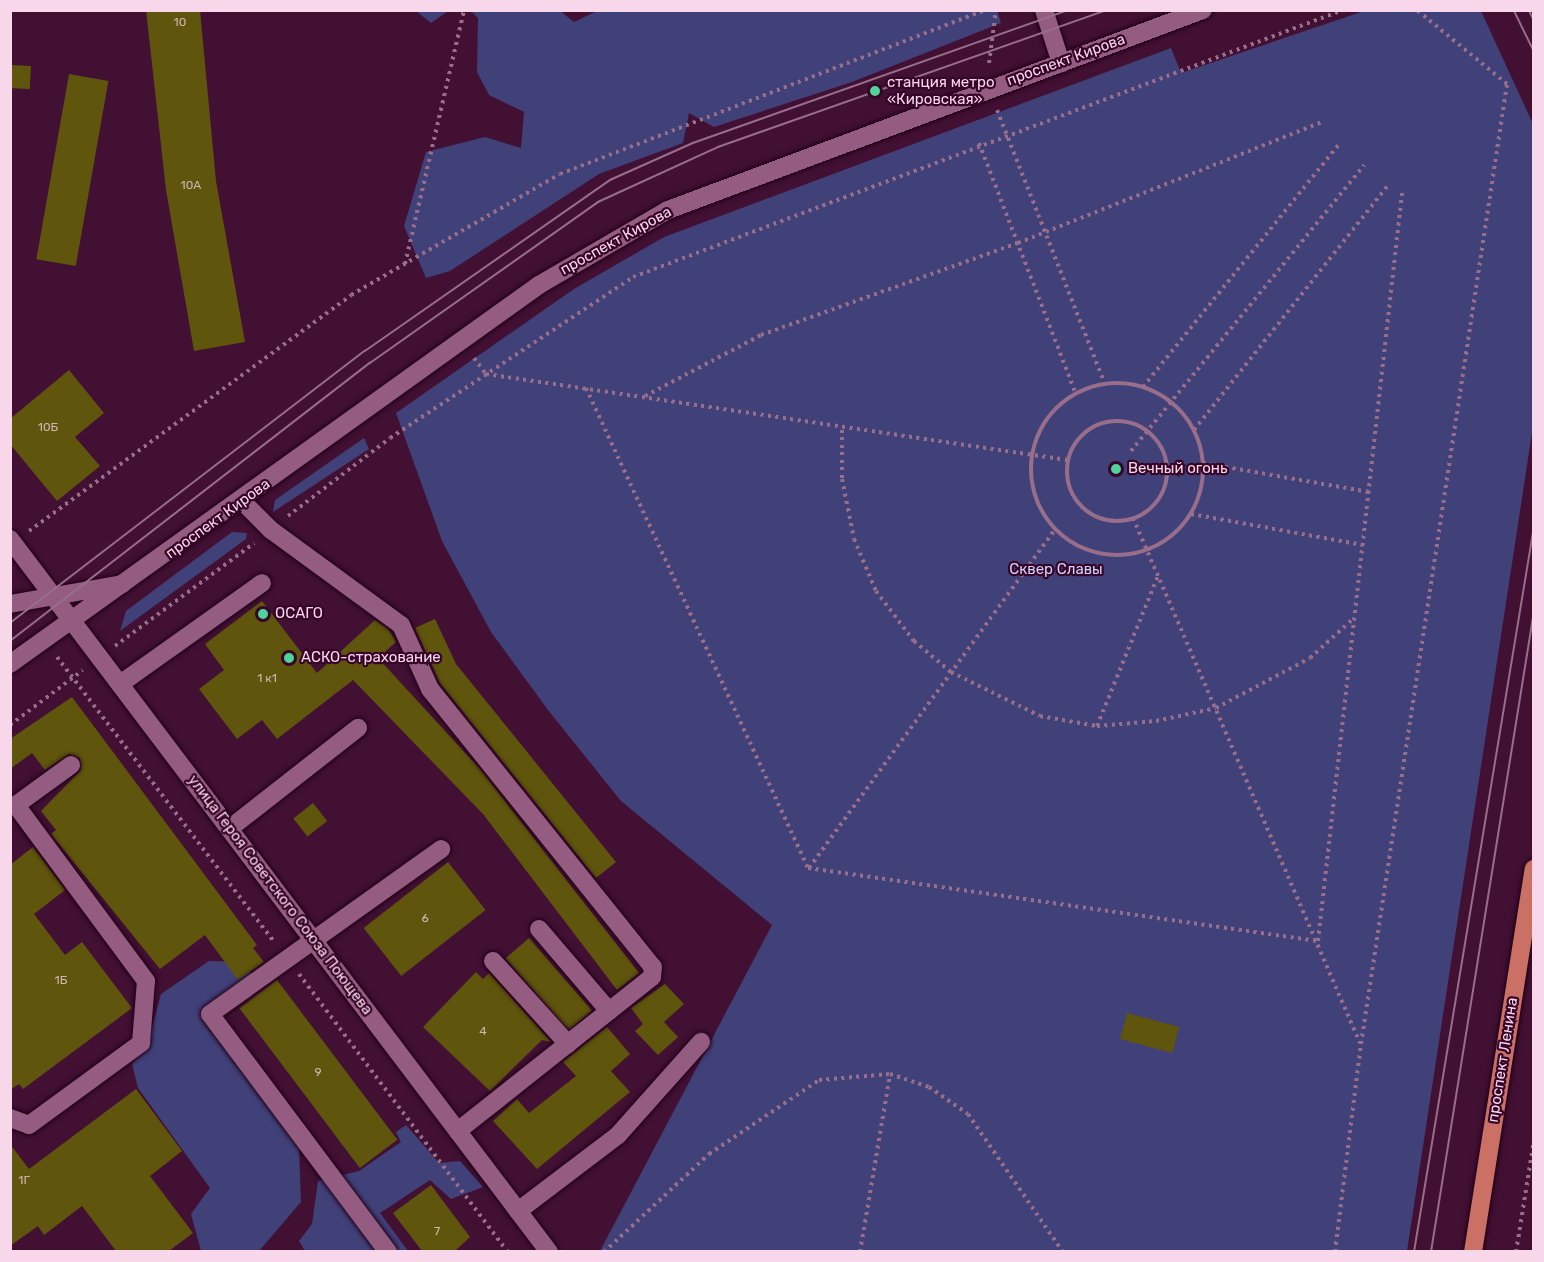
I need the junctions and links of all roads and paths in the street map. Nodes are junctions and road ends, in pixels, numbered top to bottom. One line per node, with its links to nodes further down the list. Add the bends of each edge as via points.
1 (464, 10): 20 (path)
2 (986, 10): 20 (path, via 588,161)
3 (996, 10): 8 (path)
4 (1044, 10): 9 (street)
5 (1203, 10): 9 (street, проспект Кирова)
6 (1343, 10): 12 (path)
7 (1416, 10): 73 (path, via 1506,84)
8 (989, 63)
9 (1060, 63): 36 (street, проспект Кирова, via 668,210 539,285)
10 (997, 110): 12 (path)
11 (1324, 121): 18 (path)
12 (1005, 133): 13 (path); 18 (path)
13 (979, 142): 19 (path); 21 (path, via 633,277)
14 (1339, 144): 23 (path)
15 (1364, 165): 27 (path)
16 (1388, 184): 29 (path)
17 (1402, 193): 35 (path)
18 (1045, 233): 19 (path); 22 (path)
19 (1018, 243): 25 (path); 26 (path, via 761,335)
20 (405, 264): 41 (path, via 351,295)
21 (486, 374): 24 (path); 40 (path)
22 (1104, 382): 23 (path); 25 (path)
23 (1143, 387): 27 (path)
24 (586, 388): 26 (path); 64 (path)
25 (1076, 394): 32 (path, via 1044,426)
26 (645, 396): 28 (path)
27 (1174, 404): 29 (path); 30 (path)
28 (842, 430): 32 (path); 55 (path, via 842,479 854,539 876,591 914,641)
29 (1194, 430): 34 (path)
30 (1148, 431): 31 (path); 33 (path, via 1122,421 1096,425 1074,443); 38 (path, via 1164,453 1166,479 1156,501)
31 (1131, 451)
32 (1032, 456): 33 (path); 39 (path, via 1037,503)
33 (1068, 460): 38 (path, via 1071,491 1088,512 1102,518)
34 (1203, 463): 35 (path); 37 (path)
35 (1369, 492): 43 (path)
36 (243, 502): 40 (street); 46 (street, проспект Кирова)
37 (1191, 514): 43 (path); 44 (path, via 1173,536)
38 (1133, 518): 44 (path)
39 (1055, 529): 44 (path, via 1099,554); 55 (path)
40 (271, 530): 52 (path); 70 (street, via 401,625 430,688 653,967 652,977)
41 (29, 531)
42 (10, 539): 48 (street, улица Героя Советского Союза Поющева)
43 (1363, 545): 50 (path)
44 (1148, 549): 45 (path)
45 (1159, 575): 57 (path); 59 (path)
46 (130, 583): 48 (street, проспект Кирова); 51 (street, проспект Кирова)
47 (262, 583): 56 (street)
48 (51, 593): 49 (street, проспект Кирова); 51 (street, улица Героя Советского Союза Поющева)
49 (10, 604)
50 (1355, 618): 57 (path, via 1310,658); 68 (path)
51 (72, 620): 53 (street, проспект Кирова); 56 (street, улица Героя Советского Союза Поющева)
52 (112, 649)
53 (10, 664)
54 (89, 666): 58 (path)
55 (951, 672): 59 (path, via 1040,716); 64 (path)
56 (120, 684): 62 (street, улица Героя Советского Союза Поющева)
57 (1216, 708): 59 (path, via 1156,721); 68 (path)
58 (10, 725)
59 (1097, 726)
60 (358, 728): 62 (street)
61 (71, 765): 75 (street, via 16,805 146,981 141,1043 29,1125)
62 (229, 829): 67 (street, улица Героя Советского Союза Поющева)
63 (441, 849): 67 (street)
64 (808, 868): 68 (path)
65 (1533, 869): 85 (main road, проспект Ленина)
66 (539, 930): 70 (street)
67 (313, 939): 76 (street, улица Героя Советского Союза Поющева); 79 (street, via 210,1014)
68 (1318, 941): 73 (path)
69 (493, 961): 72 (street)
70 (609, 1011): 72 (street)
71 (701, 1042): 78 (street, via 618,1134)
72 (568, 1044): 76 (street)
73 (1361, 1044): 84 (path)
74 (890, 1074): 81 (path, via 819,1080 709,1154); 82 (path); 83 (path, via 928,1087 968,1114)
75 (10, 1118)
76 (458, 1131): 78 (street, улица Героя Советского Союза Поющева)
77 (1533, 1140): 86 (path)
78 (518, 1211): 80 (street, улица Героя Советского Союза Поющева)
79 (388, 1251)
80 (549, 1251)
81 (604, 1251)
82 (860, 1251)
83 (1063, 1251)
84 (1335, 1251)
85 (1473, 1251)
86 (1516, 1251)

